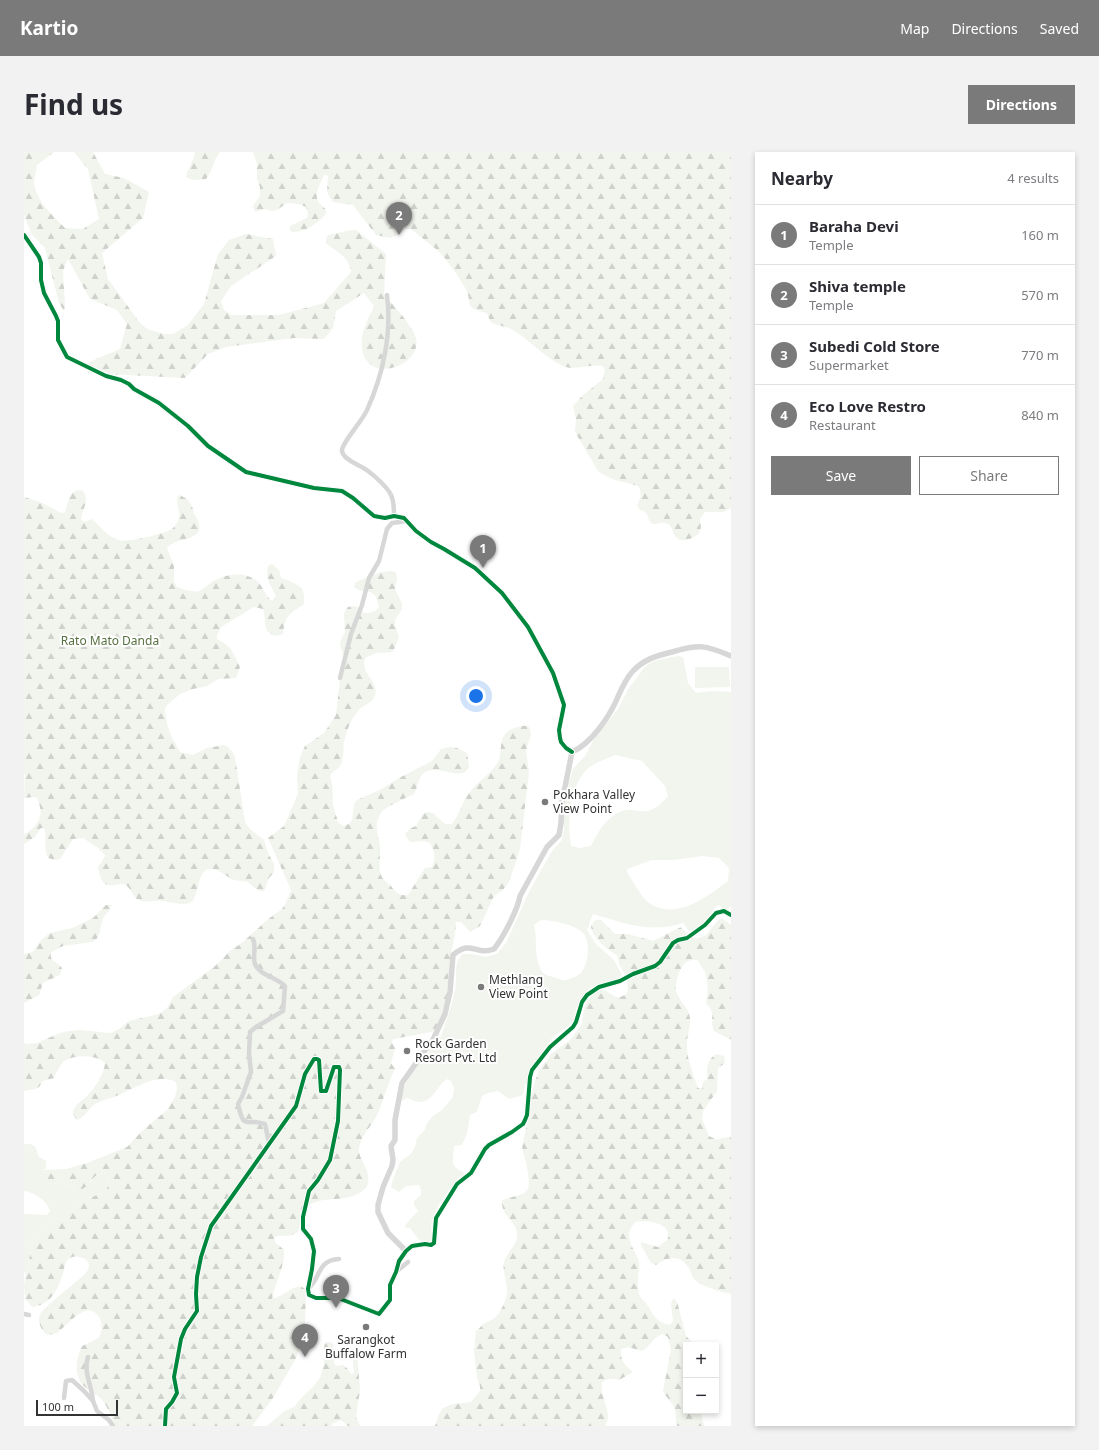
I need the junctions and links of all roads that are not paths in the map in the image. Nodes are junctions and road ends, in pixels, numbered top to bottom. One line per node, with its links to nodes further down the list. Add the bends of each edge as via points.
1 (24, 235): 3 (street, via 39,257 42,287 58,321 58,340 68,358 106,376 121,380 159,403 208,446 246,472 314,488 342,491 374,516)
2 (387, 295): 3 (street, via 389,324 380,371 366,412 344,443 342,450 347,459 369,472 386,488 393,500)
3 (394, 516): 4 (street)
4 (407, 521): 6 (street, via 392,523 387,528 379,561 369,578 351,634); 7 (street, via 431,542 474,568 502,593 525,622 556,682 564,705 560,738)
5 (731, 656): 7 (street, via 700,646 650,658 631,673 600,727 584,745)
6 (340, 678)
7 (572, 752): 11 (street, via 562,802 559,835 547,847 520,896 510,924 494,949 485,951 465,947 453,955 445,1014 431,1044 402,1084 391,1146 393,1163 383,1187 378,1212 388,1233)
8 (731, 915): 11 (street, via 724,911 716,913 700,930 673,943 655,966 599,987 587,995 573,1027 550,1047 532,1070 527,1115 523,1124 489,1145 471,1173 456,1184 436,1218 434,1243 412,1246)
9 (253, 939): 10 (street, via 255,965 259,970 280,980 285,986 282,1011 250,1032 251,1072 238,1104 241,1116 248,1123 257,1121 265,1124)
10 (269, 1143): 15 (street, via 296,1106 311,1062 319,1060 320,1089 324,1092 332,1070 339,1067 338,1121 330,1160 309,1191 302,1217 303,1229 311,1239 314,1252); 20 (street, via 211,1226 197,1277 197,1311 181,1339 174,1377 177,1393 166,1409)
11 (406, 1251): 14 (street, via 398,1261)
12 (339, 1259): 15 (street, via 331,1259 320,1269)
13 (408, 1262): 14 (street)
14 (396, 1272): 15 (street, via 390,1285 390,1300 379,1314 338,1298 316,1298 309,1295)
15 (308, 1289)
16 (88, 1358): 18 (street, via 87,1374)
17 (64, 1398): 18 (street, via 66,1381 72,1380)
18 (93, 1401): 19 (street, via 97,1411)
19 (113, 1426)
20 (164, 1426)

